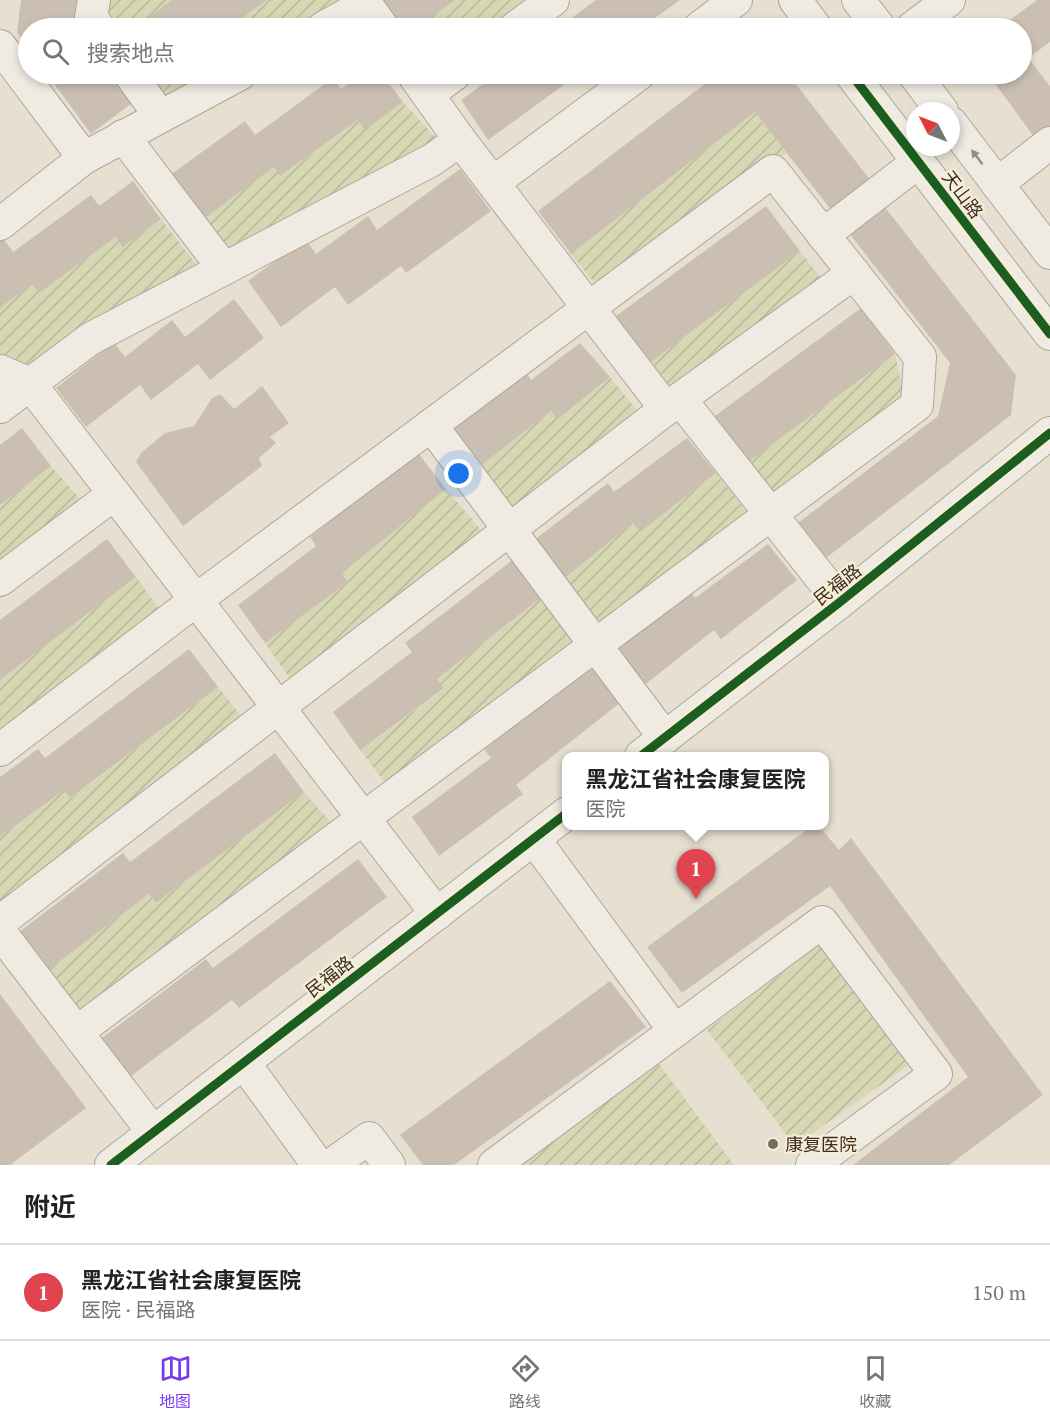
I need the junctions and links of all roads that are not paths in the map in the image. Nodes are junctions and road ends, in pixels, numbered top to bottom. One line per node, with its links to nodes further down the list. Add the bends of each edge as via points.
1 (94, 0): 8 (street)
2 (553, 0): 10 (street)
3 (736, 0): 11 (street)
4 (795, 0): 12 (street)
5 (858, 0): 13 (street)
6 (949, 0): 14 (street)
7 (371, 11): 9 (street)
8 (92, 18)
9 (351, 18)
10 (529, 18)
11 (712, 18)
12 (808, 18)
13 (872, 18)
14 (925, 18)
15 (0, 46): 16 (street)
16 (18, 70)
17 (28, 84): 30 (street)
18 (137, 84): 25 (street)
19 (221, 84): 25 (street)
20 (420, 84): 28 (street)
21 (626, 84): 32 (street)
22 (859, 84): 31 (street, 天山路)
23 (922, 84): 24 (street)
24 (935, 102)
25 (160, 116): 27 (street)
26 (960, 135): 33 (street, 天山路, one-way to 26)
27 (123, 136): 30 (street); 37 (street)
28 (460, 140): 32 (street); 37 (street, via 432,160)
29 (1050, 143): 33 (street)
30 (84, 158): 34 (street)
31 (918, 162): 35 (street); 40 (street, 天山路)
32 (493, 183): 39 (street)
33 (997, 184): 36 (street, 天山路)
34 (0, 224)
35 (824, 234): 38 (street); 39 (street, via 773,171)
36 (1050, 254)
37 (224, 269): 42 (street, via 90,339)
38 (854, 273): 43 (street); 48 (street, via 920,357 917,405)
39 (589, 308): 43 (street); 45 (street)
40 (1050, 334)
41 (0, 371): 42 (street)
42 (30, 384): 44 (street); 47 (street)
43 (673, 404): 48 (street); 49 (street)
44 (0, 406)
45 (431, 425): 49 (street); 51 (street)
46 (1050, 434): 52 (street, 民福路)
47 (114, 494): 50 (street); 51 (street)
48 (770, 514): 52 (street); 53 (street)
49 (510, 529): 53 (street); 54 (street)
50 (0, 580)
51 (196, 600): 54 (street); 56 (street)
52 (840, 602): 55 (street, 民福路)
53 (595, 644): 55 (street); 64 (street)
54 (279, 709): 60 (street); 61 (street)
55 (665, 738): 57 (street, 民福路)
56 (0, 750)
57 (646, 752)
58 (562, 817): 59 (street, 民福路)
59 (534, 839): 60 (street, 民福路); 63 (street)
60 (437, 914): 65 (street, 民福路)
61 (0, 922)
62 (0, 932): 64 (street)
63 (675, 1031): 71 (street); 72 (street, via 822,922 936,1074)
64 (77, 1032): 66 (street)
65 (244, 1063): 66 (street, 民福路); 68 (street)
66 (153, 1132): 67 (street, 民福路)
67 (111, 1165)
68 (318, 1165)
69 (331, 1165): 70 (street, via 369,1138)
70 (389, 1165)
71 (494, 1165)
72 (812, 1165)

